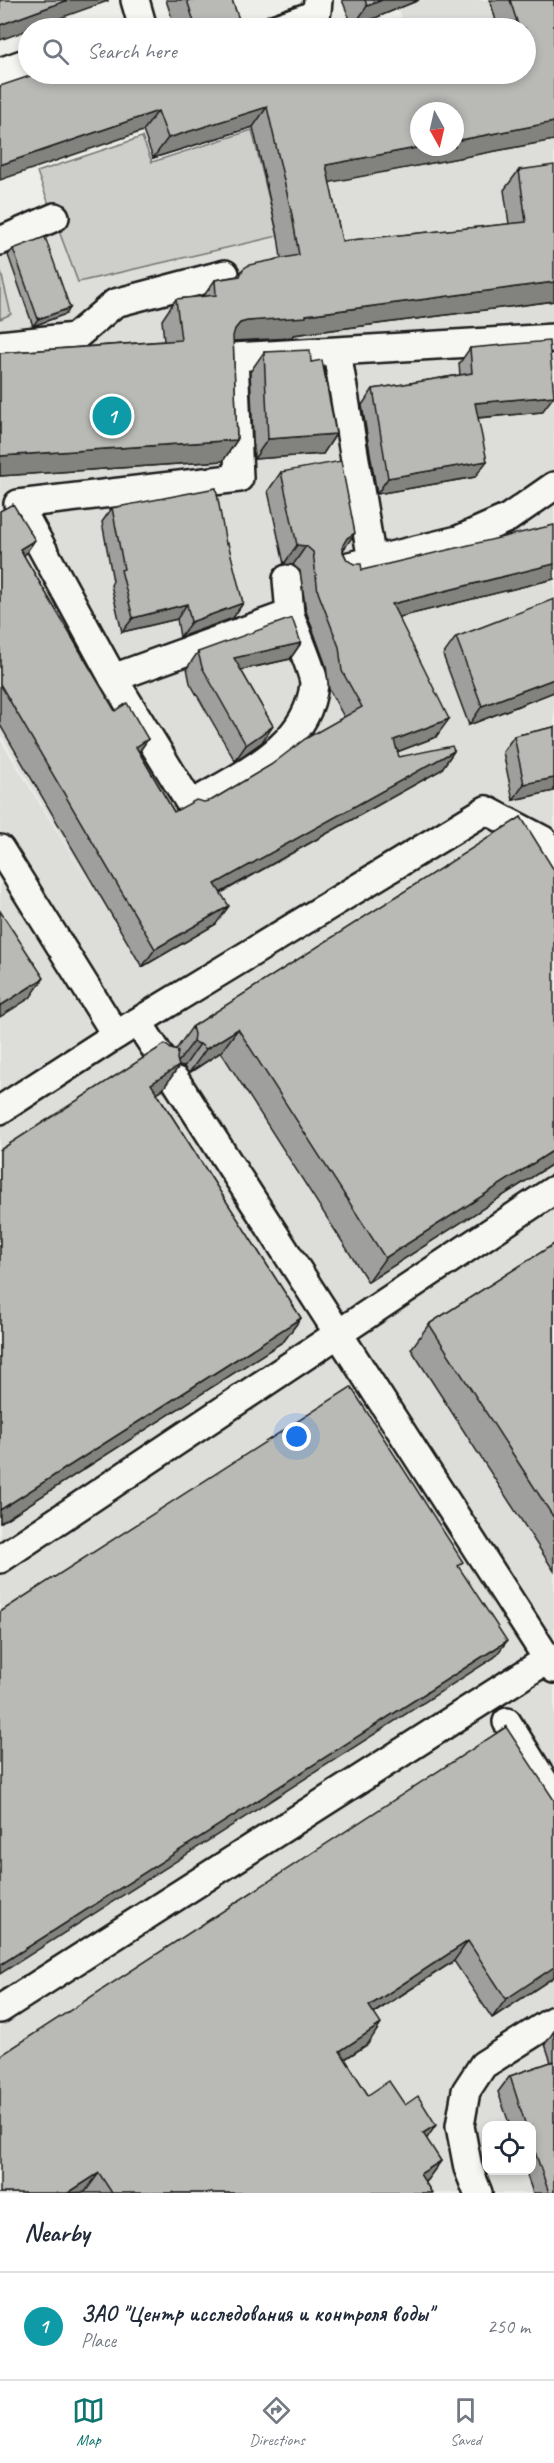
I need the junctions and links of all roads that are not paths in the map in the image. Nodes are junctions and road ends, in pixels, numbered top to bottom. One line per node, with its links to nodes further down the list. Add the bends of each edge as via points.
1 (318, 0): 2 (lane, via 317,11)
2 (308, 18)
3 (18, 66): 4 (lane)
4 (0, 72)
5 (55, 217): 6 (lane)
6 (0, 241)
7 (225, 274): 9 (lane, via 115,303 75,337)
8 (554, 338): 10 (lane)
9 (0, 345)
10 (337, 352): 12 (lane, via 234,357 239,478); 13 (lane)
11 (554, 486): 13 (lane, via 508,518 458,540)
12 (9, 505): 17 (lane)
13 (372, 561): 14 (lane)
14 (345, 567)
15 (287, 579): 16 (lane)
16 (290, 614): 17 (lane); 17 (lane, via 314,682 303,721 278,751 191,805)
17 (113, 678)
18 (0, 849): 20 (lane)
19 (554, 858): 20 (lane, via 543,840 486,810)
20 (127, 1029): 21 (lane); 23 (lane, via 169,1070)
21 (0, 1110)
22 (554, 1190): 23 (lane)
23 (338, 1334): 24 (lane); 25 (lane)
24 (0, 1559)
25 (551, 1664): 28 (lane)
26 (507, 1722): 27 (lane)
27 (554, 1798)
28 (0, 2009)
29 (554, 2020): 30 (lane, via 483,2065 466,2091 460,2126 468,2168)
30 (478, 2193)

